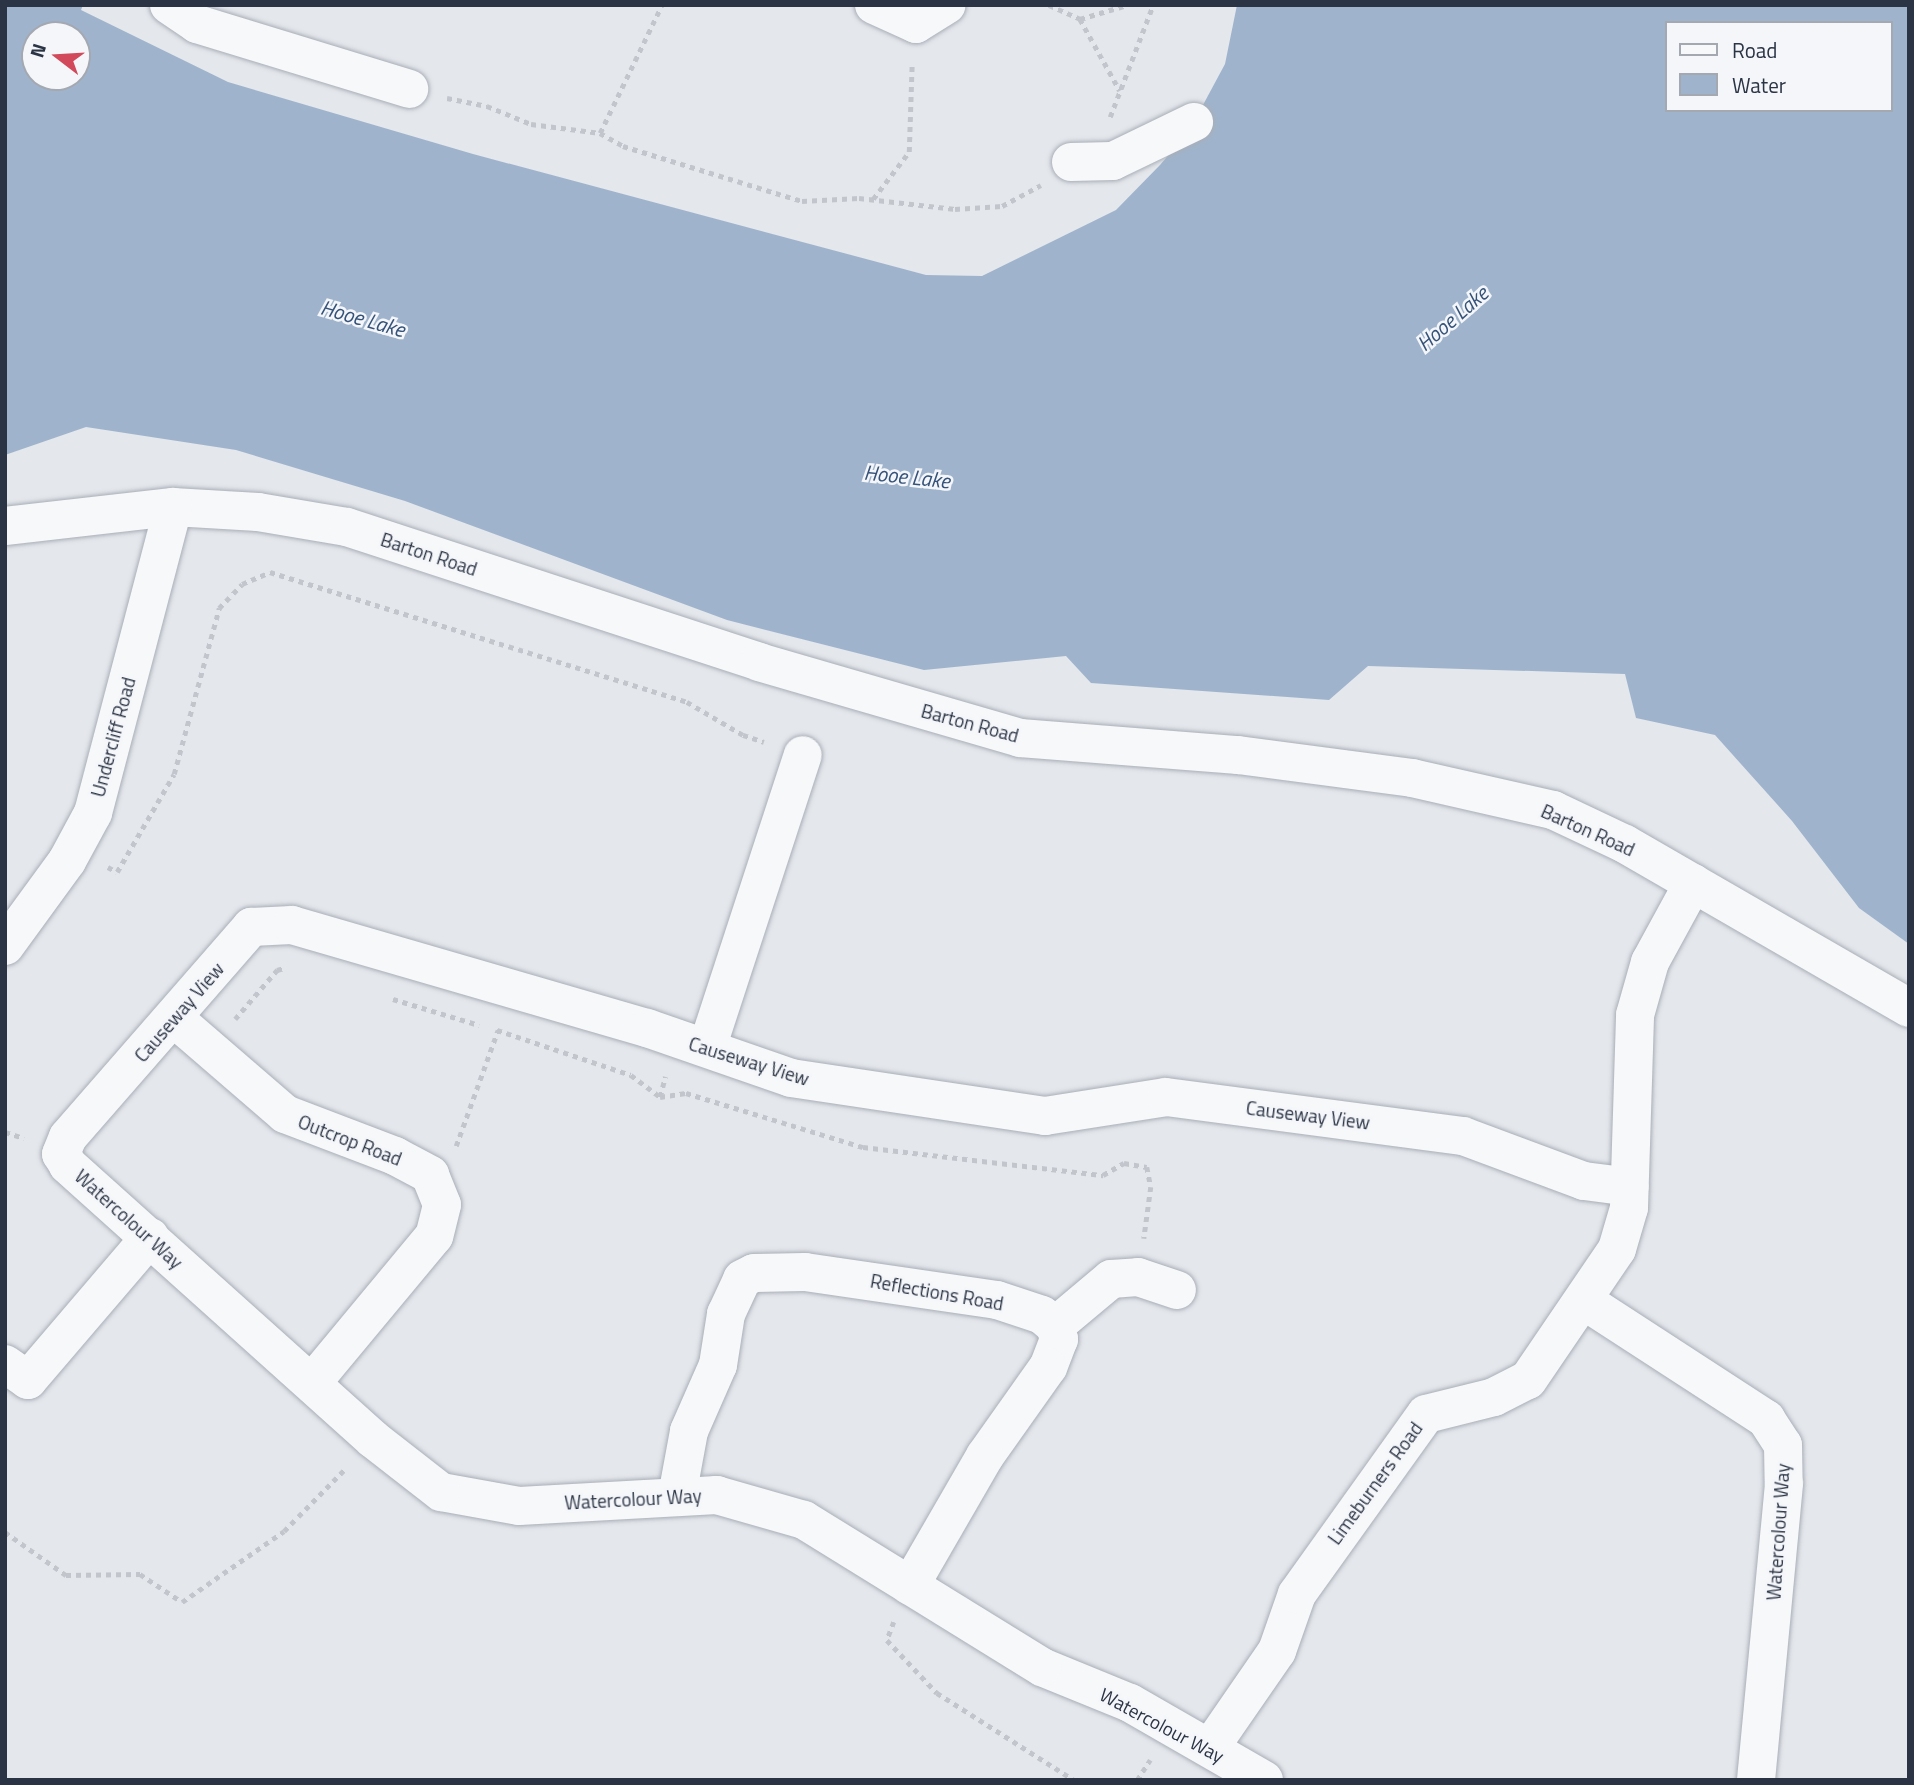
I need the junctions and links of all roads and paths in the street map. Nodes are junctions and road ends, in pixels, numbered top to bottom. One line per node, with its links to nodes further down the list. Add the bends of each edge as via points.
1 (169, 5): 9 (street, via 197,24)
2 (662, 5): 13 (path)
3 (874, 5): 8 (street)
4 (947, 5): 8 (street)
5 (1049, 5): 7 (path)
6 (1127, 5): 7 (path)
7 (1080, 19): 10 (path)
8 (914, 23): 15 (path, via 909,152)
9 (408, 89)
10 (1120, 91)
11 (487, 106): 13 (path, via 531,124)
12 (1194, 122): 14 (street, via 1113,161)
13 (600, 133): 15 (path, via 623,146 802,201)
14 (1072, 162)
15 (872, 199): 16 (path, via 955,208)
16 (1002, 206)
17 (173, 507): 18 (street, Barton Road); 21 (street, Barton Road, via 258,512 347,527 759,662 1020,738 1265,758 1412,778 1553,810); 22 (street, Undercliff Road, via 93,813 67,861)
18 (5, 526)
19 (803, 755): 20 (path, via 743,736 687,702 270,572 242,584 219,608 174,774); 26 (street)
20 (128, 855)
21 (1693, 883): 23 (street, Barton Road); 29 (street, Limeburners Road, via 1650,962 1635,1015)
22 (5, 946)
23 (1909, 1008)
24 (174, 1019): 26 (street, Causeway View, via 251,927 292,925); 27 (street, Causeway View, via 68,1138); 28 (street, Outcrop Road, via 285,1114 394,1156)
25 (498, 1030): 28 (path, via 462,1140)
26 (708, 1048): 29 (street, Causeway View, via 791,1078 1045,1116 1166,1097 1463,1136 1584,1181)
27 (61, 1154): 30 (street, Watercolour Way)
28 (429, 1175): 35 (street, via 442,1205 434,1236)
29 (1630, 1187): 32 (street, Limeburners Road, via 1618,1250)
30 (150, 1237): 34 (street, via 28,1380); 35 (street, Watercolour Way)
31 (1177, 1290): 33 (street, via 1138,1276 1111,1279)
32 (1586, 1302): 40 (street, Limeburners Road, via 1528,1380 1494,1397 1426,1414 1303,1584 1277,1651); 43 (street, Watercolour Way, via 1766,1419 1783,1445 1784,1483)
33 (1055, 1326): 37 (street, Reflections Road, via 1042,1315 997,1300 805,1272 754,1273 742,1279 726,1314 718,1365 689,1431); 39 (street, via 1059,1339 1048,1367 985,1456)
34 (5, 1364)
35 (312, 1383): 36 (street, Watercolour Way)
36 (373, 1439): 37 (street, Watercolour Way, via 441,1493 519,1506); 38 (path, via 284,1531 182,1602 140,1574 66,1575)
37 (677, 1496): 39 (street, Watercolour Way, via 717,1495 804,1520)
38 (5, 1532)
39 (910, 1586): 40 (street, Watercolour Way, via 1042,1668 1130,1703); 41 (path, via 887,1640 937,1693)
40 (1210, 1748): 42 (street, Watercolour Way)
41 (1074, 1780)
42 (1264, 1780)
43 (1756, 1780)

